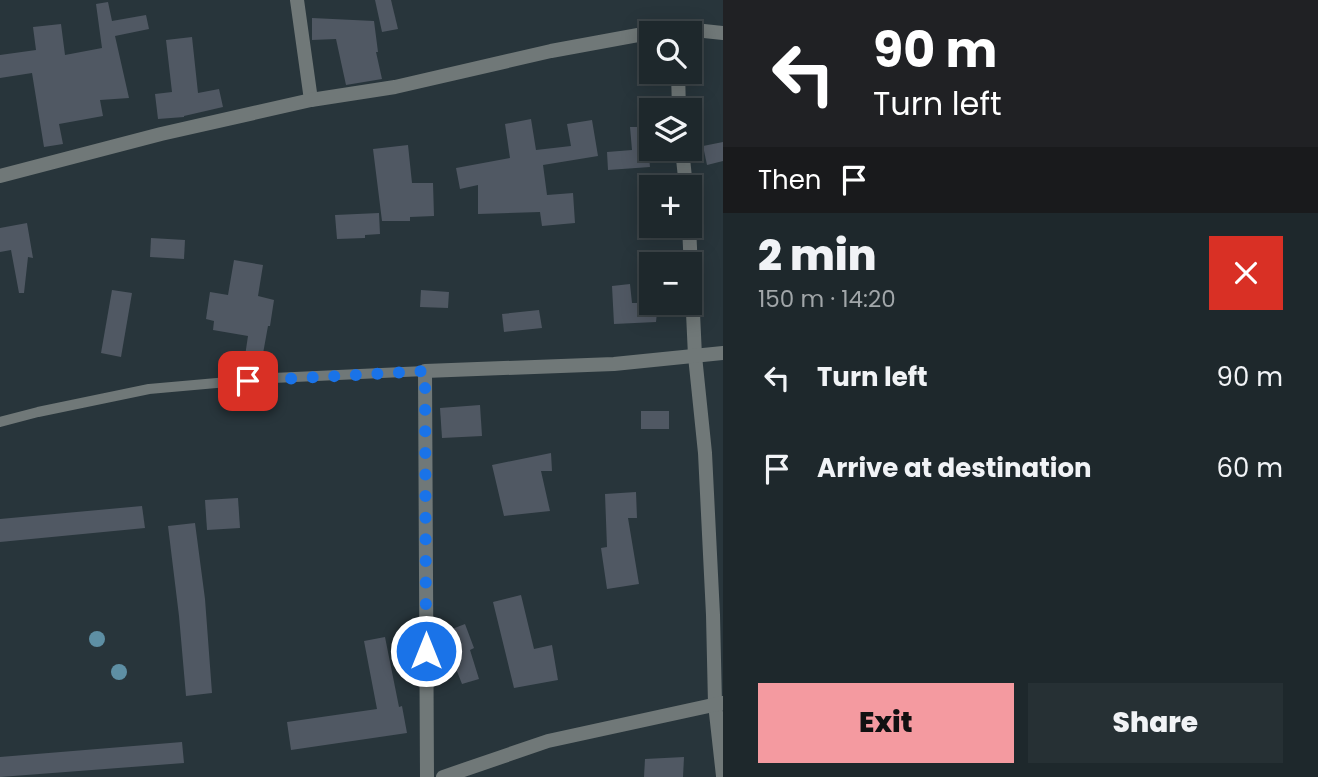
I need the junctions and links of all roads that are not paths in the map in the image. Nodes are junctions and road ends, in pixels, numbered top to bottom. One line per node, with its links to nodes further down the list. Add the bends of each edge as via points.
1 (297, 0): 5 (street)
2 (702, 32): 3 (street)
3 (723, 33)
4 (639, 37): 5 (street)
5 (311, 100): 6 (street)
6 (0, 176)
7 (690, 238): 9 (street)
8 (723, 353): 9 (street)
9 (695, 356): 10 (street, via 614,365); 12 (street)
10 (425, 371): 11 (lane, via 149,389); 14 (street)
11 (0, 422)
12 (719, 703): 13 (street); 15 (street, via 548,741)
13 (723, 776)
14 (428, 777)
15 (443, 777)

